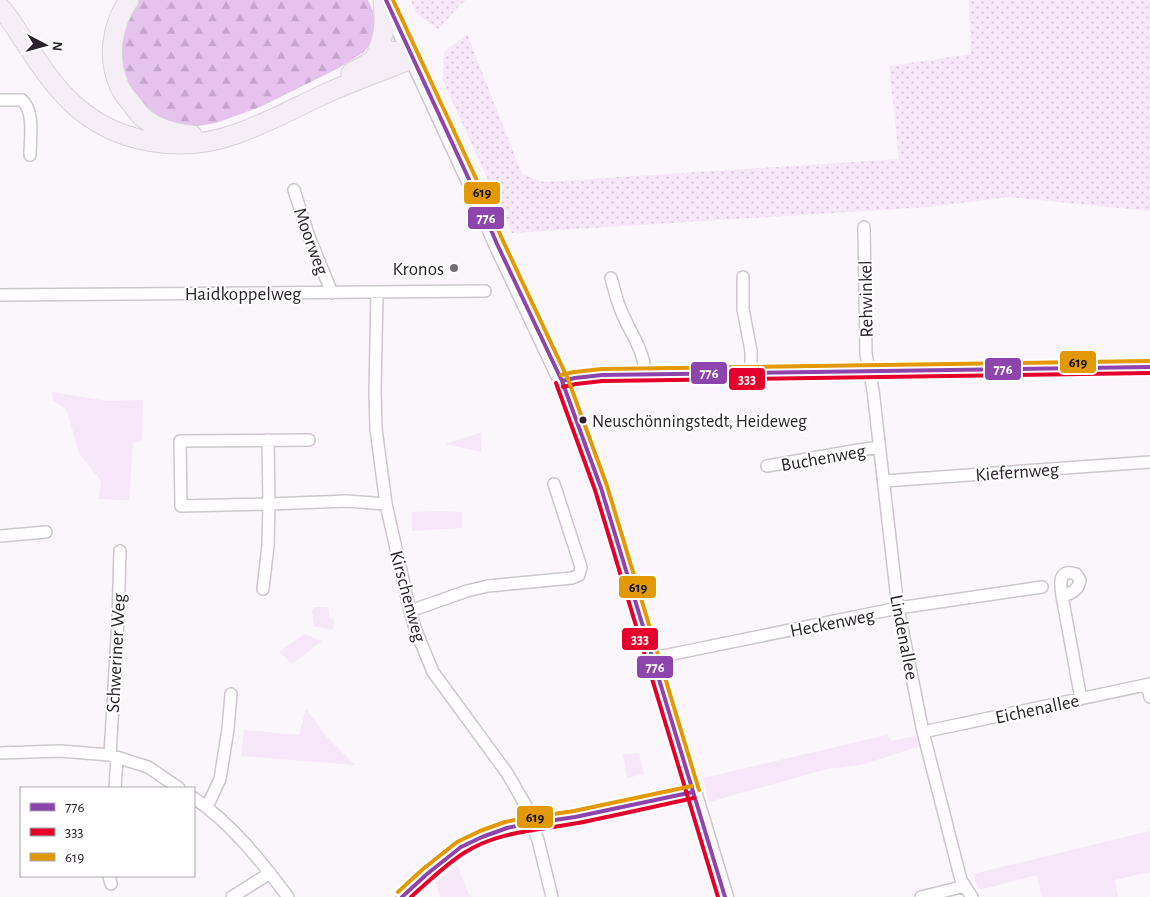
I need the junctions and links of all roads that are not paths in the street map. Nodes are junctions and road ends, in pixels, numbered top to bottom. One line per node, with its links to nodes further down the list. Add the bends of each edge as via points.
1 (129, 0): 4 (highway, via 115,30 113,45 119,86 144,118 176,133 210,135 240,126 304,97)
2 (385, 0): 4 (highway, via 384,32); 5 (main road)
3 (0, 7): 5 (highway, via 47,75 83,112 129,137 159,143 194,144 236,134)
4 (375, 58): 5 (highway, via 394,51)
5 (413, 58): 20 (main road)
6 (0, 100): 7 (street, via 22,100 27,105)
7 (30, 155)
8 (294, 190): 13 (street, Moorweg)
9 (864, 228): 17 (street, Rehwinkel)
10 (743, 277): 18 (street, via 743,309 751,351)
11 (611, 278): 19 (street, via 620,307 641,352)
12 (485, 291): 14 (street, Haidkoppelweg)
13 (332, 293): 14 (street, Haidkoppelweg); 15 (street, Haidkoppelweg)
14 (376, 293): 29 (street, Kirschenweg, via 376,429)
15 (0, 295)
16 (1150, 367): 17 (street)
17 (869, 370): 18 (street); 23 (street, Lindenallee)
18 (751, 372): 19 (street)
19 (645, 374): 20 (street, via 602,375)
20 (562, 381): 38 (main road, via 601,488)
21 (268, 440): 22 (street); 28 (street); 28 (street, via 180,441 181,506)
22 (309, 440)
23 (879, 447): 25 (street, Buchenweg); 26 (street, Lindenallee)
24 (1150, 462): 26 (street, Kiefernweg)
25 (767, 466)
26 (884, 481): 36 (street, Lindenallee)
27 (554, 484): 37 (street, via 581,567 579,575 488,586)
28 (269, 504): 29 (street, via 347,501); 34 (street)
29 (386, 504): 37 (street, Kirschenweg)
30 (46, 532): 31 (street)
31 (0, 536)
32 (120, 551): 45 (street, Schweriner Weg)
33 (1042, 587): 36 (street, Heckenweg)
34 (263, 588)
35 (1062, 596): 41 (street)
36 (898, 608): 38 (street, Heckenweg); 43 (street, Lindenallee)
37 (410, 611): 51 (street, Kirschenweg, via 433,672 507,773)
38 (653, 658): 48 (main road)
39 (1149, 684): 41 (street, Eichenallee); 42 (street)
40 (231, 694): 50 (street, via 220,779)
41 (1081, 698): 43 (street, Eichenallee)
42 (1150, 698)
43 (923, 732): 53 (street, Lindenallee)
44 (0, 753): 45 (street, via 60,752)
45 (114, 757): 46 (street, Schweriner Weg); 47 (street, via 148,767)
46 (115, 787)
47 (178, 787)
48 (693, 792): 51 (street); 58 (main road)
49 (195, 799): 50 (street)
50 (207, 807): 52 (street)
51 (532, 823): 56 (street, via 507,828 461,847); 57 (street, Kirschenweg)
52 (270, 873): 54 (street); 55 (street)
53 (965, 886): 59 (street); 60 (street, Lindenallee)
54 (232, 897)
55 (288, 897)
56 (402, 897)
57 (552, 897)
58 (725, 897)
59 (921, 897)
60 (972, 897)

